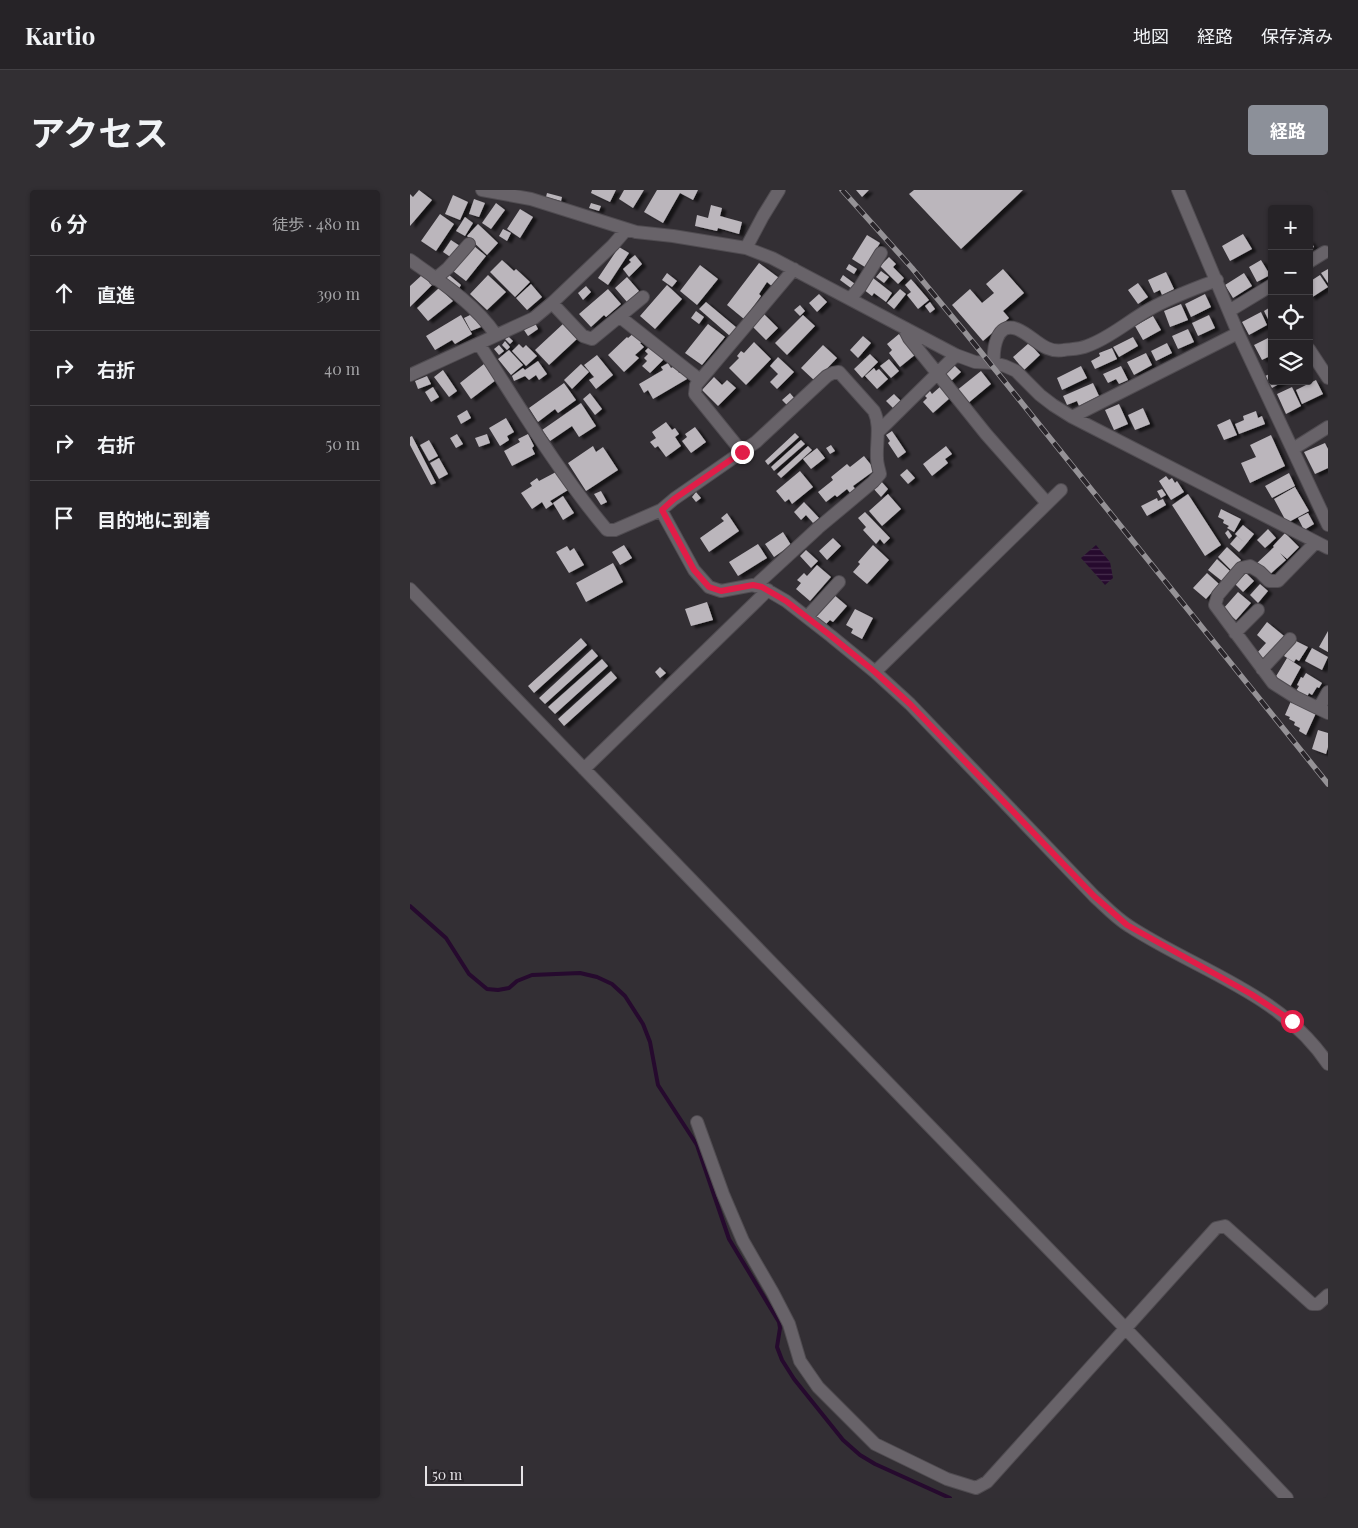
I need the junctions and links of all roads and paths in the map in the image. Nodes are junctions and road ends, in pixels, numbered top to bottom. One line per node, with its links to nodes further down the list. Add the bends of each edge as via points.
1 (482, 190): 4 (street, via 531,199)
2 (779, 190): 6 (street)
3 (1178, 190): 13 (street)
4 (626, 230): 6 (street); 17 (street)
5 (468, 244): 12 (street)
6 (746, 248): 11 (street)
7 (1326, 252): 10 (street)
8 (882, 253): 16 (street)
9 (410, 260): 12 (street)
10 (1313, 260)
11 (794, 269): 16 (street); 30 (street)
12 (436, 279): 22 (street, via 484,318)
13 (1217, 280): 18 (street); 26 (street, via 1178,294 1085,347 1049,349 1016,329 1005,329 994,344)
14 (1268, 287): 18 (street)
15 (643, 297): 19 (street)
16 (850, 299): 20 (street)
17 (552, 303): 19 (street, via 584,336 592,339); 22 (street, via 534,318)
18 (1229, 311): 21 (street)
19 (620, 317): 30 (street)
20 (906, 328): 24 (street); 27 (street, via 909,338)
21 (1238, 333): 31 (street); 34 (street)
22 (496, 335): 23 (street)
23 (479, 344): 28 (street); 38 (street, via 556,463 607,530 615,530)
24 (956, 354): 26 (street, via 976,362); 27 (street)
25 (1313, 355): 29 (street)
26 (994, 363): 31 (street, via 1016,371 1053,406)
27 (937, 373): 33 (street); 37 (street)
28 (410, 376)
29 (1328, 378)
30 (700, 380): 35 (street, via 695,394)
31 (1072, 417): 40 (street)
32 (1328, 427): 34 (street)
33 (878, 432): 35 (street, via 874,411 839,372 827,376); 43 (street, via 880,474 877,478)
34 (1292, 449): 39 (street)
35 (742, 452): 38 (street)
36 (1061, 490): 37 (street)
37 (1047, 503): 51 (street)
38 (662, 510): 43 (street, via 694,570 709,587 721,591)
39 (1328, 524)
40 (1316, 542): 41 (street); 48 (street, via 1278,581 1269,582 1250,566 1241,568 1218,595 1215,605)
41 (1328, 548)
42 (839, 582): 47 (street)
43 (755, 586): 45 (street)
44 (410, 589): 54 (street)
45 (768, 590): 47 (street); 54 (street)
46 (1258, 610): 48 (street)
47 (807, 617): 51 (street)
48 (1235, 633): 50 (street)
49 (1290, 639): 50 (street)
50 (1262, 669): 53 (street, via 1274,683)
51 (875, 672): 55 (street, via 948,743 1094,896 1127,925 1251,994 1292,1021)
52 (1328, 692): 53 (street)
53 (1323, 710)
54 (584, 769): 58 (street)
55 (1328, 1064)
56 (697, 1122): 58 (street, via 743,1241 789,1324 800,1361 818,1388 875,1444 947,1479 976,1488 987,1482)
57 (1328, 1295): 58 (street, via 1318,1304 1312,1304 1225,1226 1216,1228)
58 (1126, 1329): 59 (street)
59 (1287, 1498)

